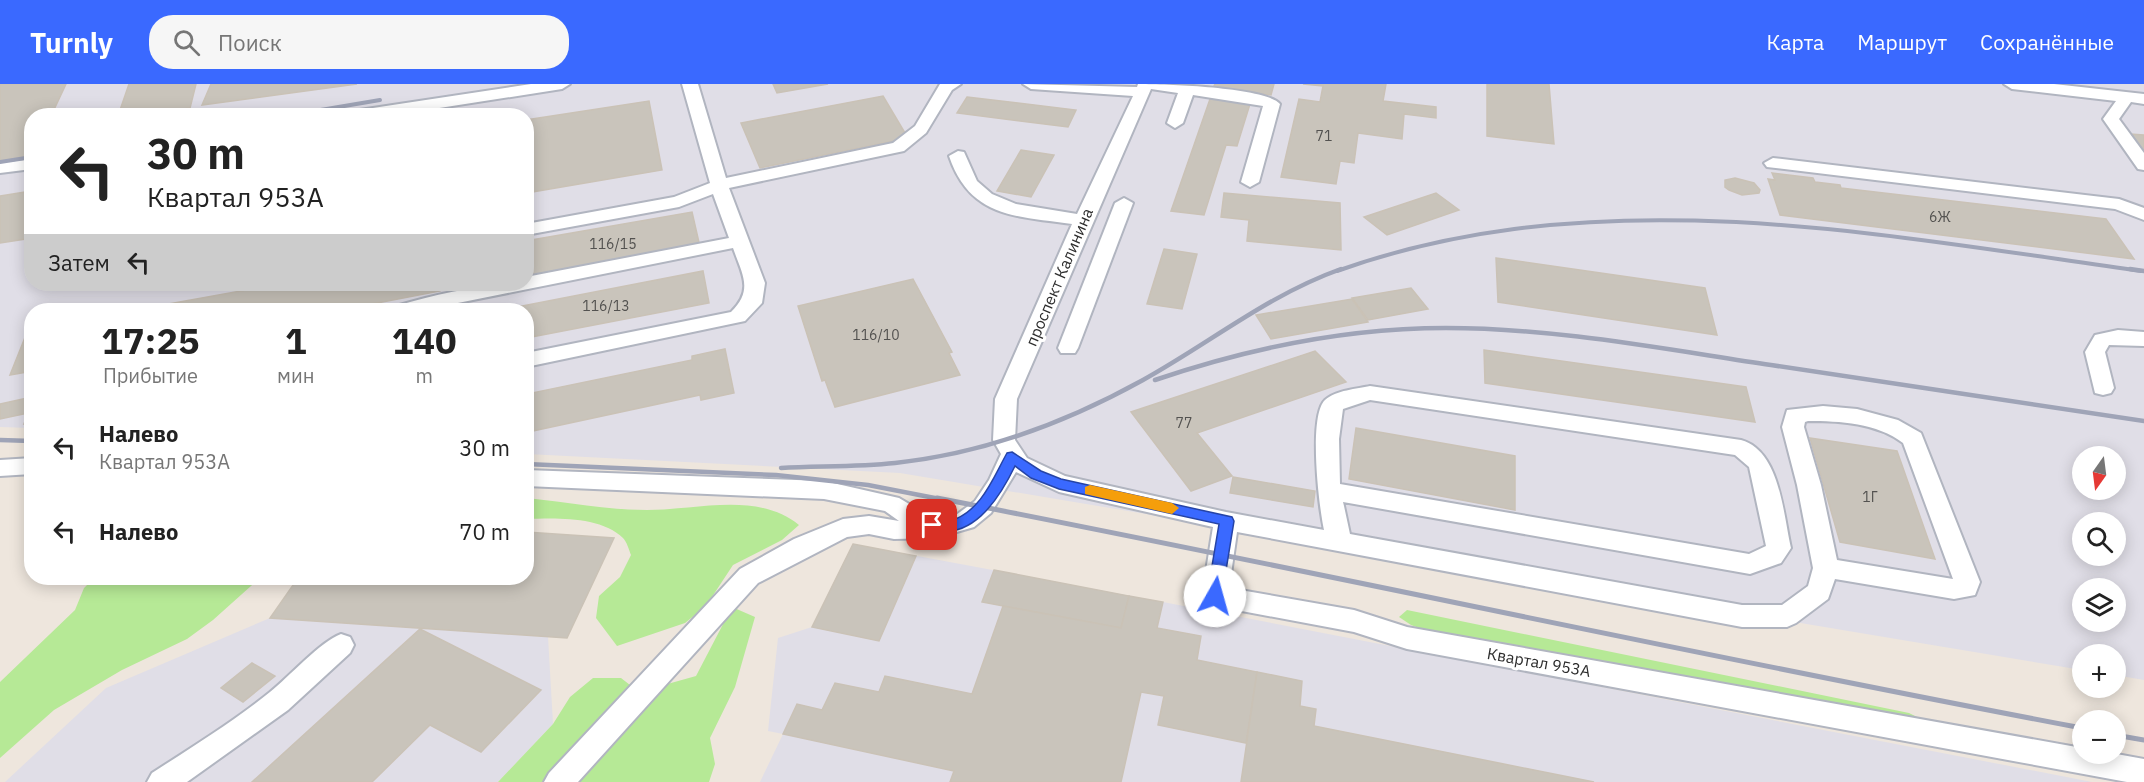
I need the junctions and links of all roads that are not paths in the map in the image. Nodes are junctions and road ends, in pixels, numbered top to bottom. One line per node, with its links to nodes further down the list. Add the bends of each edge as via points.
1 (562, 84): 10 (street)
2 (690, 84): 18 (street)
3 (953, 84): 18 (street, via 946,87 912,141)
4 (1031, 84): 7 (street)
5 (2012, 84): 9 (street)
6 (1167, 86): 7 (street); 8 (street)
7 (1145, 87): 21 (street, проспект Калинина)
8 (1187, 90): 11 (street); 17 (street, via 1272,104)
9 (2136, 98): 15 (street, via 2111,119)
10 (404, 108)
11 (1175, 123)
12 (958, 156): 21 (street, via 967,179 986,198)
13 (1773, 163): 20 (street, via 2119,204)
14 (24, 165): 16 (street)
15 (2144, 165)
16 (0, 168)
17 (1250, 183)
18 (719, 185): 22 (street, via 679,202); 23 (street)
19 (1124, 203): 28 (street)
20 (2144, 215)
21 (1083, 220): 31 (street, проспект Калинина, via 1006,399 1004,440)
22 (534, 229)
23 (740, 241): 24 (street); 29 (street, via 755,283 752,303 738,317)
24 (534, 281)
25 (485, 291): 26 (street)
26 (427, 303)
27 (2144, 339): 30 (street, via 2102,340 2095,352)
28 (1068, 348)
29 (534, 358)
30 (2103, 388)
31 (1019, 463): 36 (street, via 1065,485); 37 (street, via 982,507 965,521)
32 (24, 466): 33 (street)
33 (0, 468)
34 (534, 478): 37 (street, via 824,490 891,504 919,521)
35 (1329, 491): 35 (street, via 1327,435 1333,405 1370,393 1741,448 1760,465 1779,548 1772,556 1750,564); 38 (street)
36 (1227, 521): 38 (street); 41 (street, Квартал 953А, via 1215,596 1353,621 1407,638)
37 (946, 528): 43 (street, via 843,528 749,576)
38 (1339, 540): 39 (street, via 1742,616 1787,616 1819,592)
39 (1826, 568): 39 (street, via 1793,427 1796,415 1811,413 1891,424 1905,431 1913,439 1926,472 1967,582 1965,588)
40 (341, 645): 42 (street, via 314,674 277,704)
41 (2144, 772)
42 (162, 782)
43 (559, 782)

